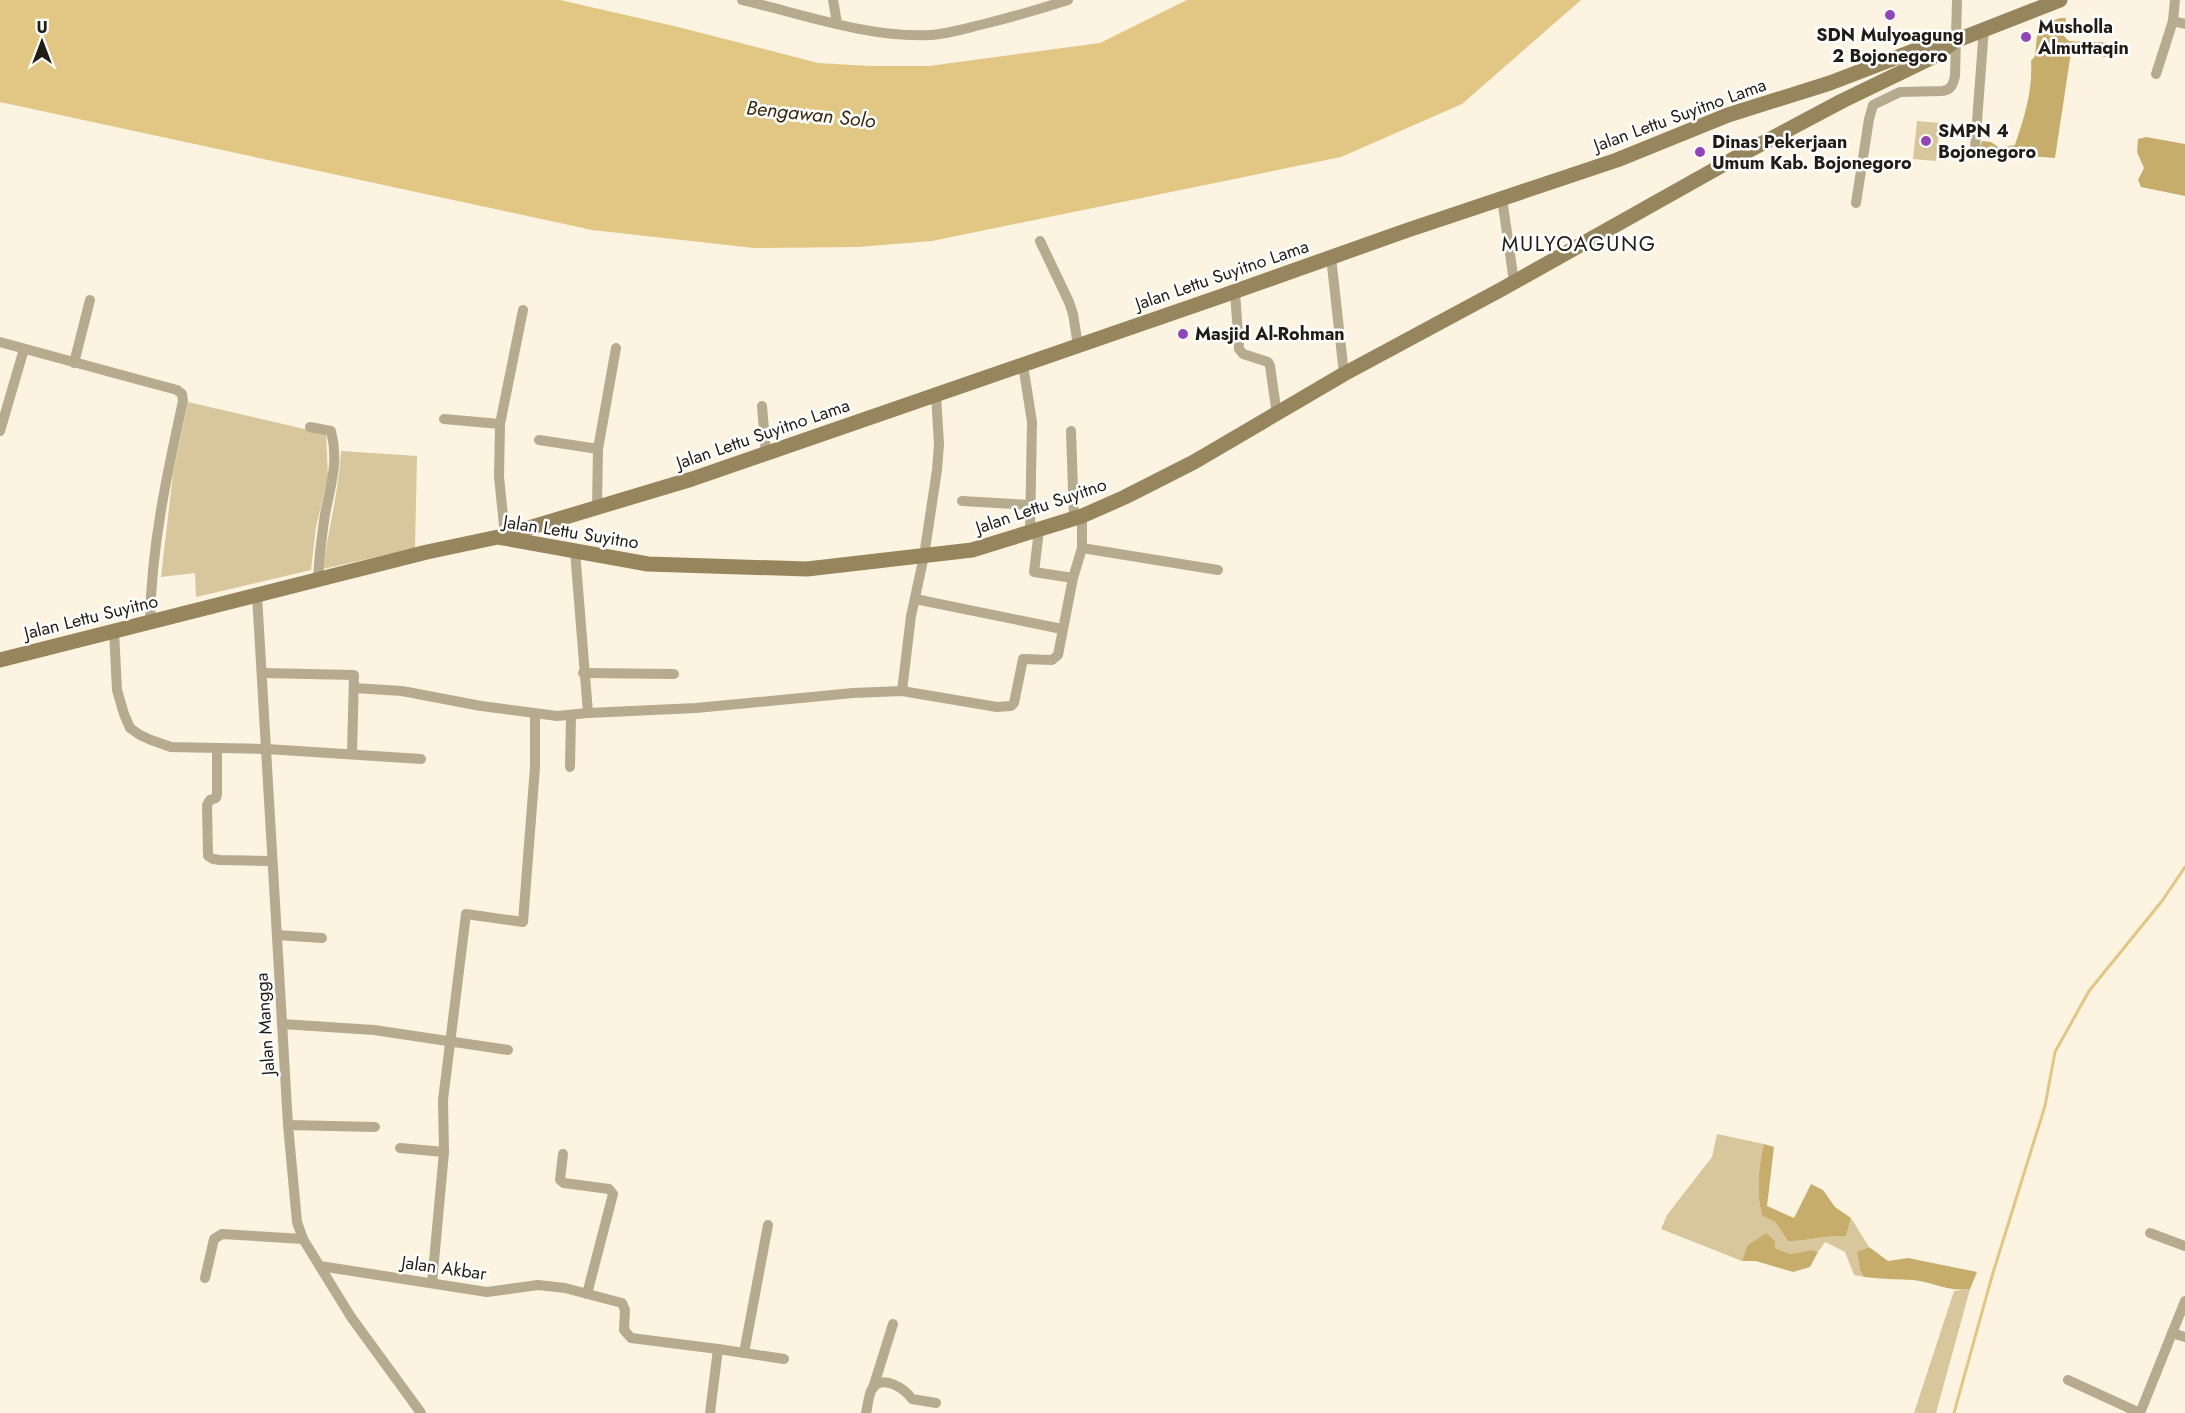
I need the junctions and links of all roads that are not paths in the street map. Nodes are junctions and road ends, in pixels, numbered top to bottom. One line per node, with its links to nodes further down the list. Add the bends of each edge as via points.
1 (741, 0): 8 (street)
2 (833, 0): 8 (street)
3 (1068, 0): 8 (street, via 933,35)
4 (1957, 0): 11 (street)
5 (2060, 0): 10 (main road, Jalan Lettu Suyitno)
6 (2175, 0): 7 (street)
7 (2173, 21): 9 (street); 12 (street)
8 (837, 23)
9 (2185, 24)
10 (1984, 28): 11 (main road, Jalan Lettu Suyitno); 15 (street)
11 (1955, 41): 13 (main road, Jalan Lettu Suyitno Lama, via 1929,45); 14 (main road, Jalan Lettu Suyitno, via 1935,56); 17 (street, via 1955,76 1950,89 1900,92 1873,105)
12 (2156, 74)
13 (1830, 83): 14 (main road, via 1839,86); 16 (main road, Jalan Lettu Suyitno Lama, via 1728,115 1623,158)
14 (1842, 101): 20 (main road, Jalan Lettu Suyitno)
15 (1975, 148)
16 (1503, 198): 19 (main road, Jalan Lettu Suyitno Lama); 20 (street)
17 (1856, 203)
18 (1040, 242): 25 (street, via 1069,302)
19 (1331, 257): 21 (main road, Jalan Lettu Suyitno Lama); 30 (street)
20 (1514, 282): 30 (main road, Jalan Lettu Suyitno)
21 (1235, 292): 25 (main road, Jalan Lettu Suyitno Lama); 33 (street, via 1239,349 1268,362)
22 (90, 300): 28 (street)
23 (523, 310): 35 (street)
24 (0, 342): 27 (street)
25 (1078, 346): 29 (main road, Jalan Lettu Suyitno Lama)
26 (616, 348): 40 (street)
27 (24, 349): 28 (street); 37 (street)
28 (74, 363): 58 (street, via 182,394 163,498 150,592)
29 (1023, 365): 31 (main road, Jalan Lettu Suyitno Lama); 43 (street, via 1032,422)
30 (1344, 374): 33 (main road, Jalan Lettu Suyitno)
31 (936, 395): 41 (main road, Jalan Lettu Suyitno Lama); 52 (street, via 939,444)
32 (762, 406): 41 (street)
33 (1277, 415): 45 (main road, Jalan Lettu Suyitno, via 1194,462)
34 (444, 419): 35 (street)
35 (500, 424): 48 (street)
36 (310, 427): 55 (street, via 331,430 335,446 335,473 324,521)
37 (0, 431)
38 (1071, 431): 45 (street)
39 (539, 440): 40 (street)
40 (598, 448): 44 (street)
41 (766, 453): 44 (main road, Jalan Lettu Suyitno Lama)
42 (962, 501): 43 (street)
43 (1030, 506): 47 (street)
44 (597, 507): 46 (main road, Jalan Lettu Suyitno Lama)
45 (1078, 518): 47 (main road, Jalan Lettu Suyitno); 50 (street)
46 (546, 522): 48 (main road, Jalan Lettu Suyitno Lama); 49 (main road, via 535,531 537,539)
47 (1034, 532): 52 (main road, Jalan Lettu Suyitno, via 972,550); 54 (street, via 1034,572)
48 (502, 536): 49 (main road, Jalan Lettu Suyitno); 55 (main road, Jalan Lettu Suyitno)
49 (545, 545): 51 (main road, Jalan Lettu Suyitno)
50 (1082, 548): 53 (street); 54 (street)
51 (575, 551): 52 (main road, Jalan Lettu Suyitno, via 648,564 807,569); 63 (street)
52 (924, 556): 57 (street)
53 (1218, 570)
54 (1072, 578): 59 (street)
55 (318, 579): 56 (main road, Jalan Lettu Suyitno)
56 (257, 595): 58 (main road, Jalan Lettu Suyitno); 62 (street, Jalan Mangga)
57 (915, 599): 59 (street); 66 (street)
58 (150, 623): 60 (main road, Jalan Lettu Suyitno)
59 (1062, 630): 66 (street, via 1055,659 1023,659 1011,706)
60 (114, 631): 61 (main road, Jalan Lettu Suyitno); 70 (street, via 117,690 130,728 171,747)
61 (0, 660)
62 (263, 673): 65 (street, via 354,675); 71 (street, Jalan Mangga)
63 (583, 674): 64 (street); 67 (street)
64 (674, 674)
65 (354, 688): 68 (street, via 402,691); 72 (street)
66 (902, 691): 67 (street)
67 (588, 713): 69 (street)
68 (535, 714): 69 (street); 79 (street, via 535,767 523,922 466,914)
69 (571, 716): 74 (street)
70 (217, 749): 71 (street); 75 (street, via 217,795 207,805 208,856 220,860)
71 (267, 749): 72 (street); 75 (street, Jalan Mangga)
72 (352, 754): 73 (street)
73 (421, 759)
74 (570, 767)
75 (273, 861): 76 (street, Jalan Mangga)
76 (277, 935): 77 (street); 78 (street, Jalan Mangga)
77 (322, 938)
78 (282, 1024): 79 (street, via 374,1030); 81 (street, Jalan Mangga)
79 (450, 1042): 80 (street); 84 (street, via 442,1114)
80 (508, 1050)
81 (288, 1125): 82 (street); 88 (street, Jalan Mangga, via 297,1222)
82 (375, 1127)
83 (400, 1148): 84 (street)
84 (444, 1152): 92 (street)
85 (563, 1154): 93 (street, via 560,1180 609,1189 613,1194)
86 (768, 1226): 99 (street)
87 (2150, 1233): 89 (street)
88 (303, 1239): 90 (street, Jalan Mangga); 91 (street, via 222,1234 214,1239)
89 (2185, 1246)
90 (320, 1266): 92 (street, Jalan Akbar); 104 (street, Jalan Mangga, via 351,1317)
91 (205, 1278)
92 (432, 1283): 93 (street, Jalan Akbar, via 488,1292 538,1285)
93 (587, 1293): 98 (street, Jalan Akbar, via 622,1303 624,1330 631,1338)
94 (2185, 1301): 96 (street)
95 (893, 1324): 102 (street)
96 (2172, 1333): 97 (street); 107 (street)
97 (2185, 1337)
98 (718, 1349): 99 (street); 105 (street)
99 (744, 1353): 100 (street)
100 (784, 1359)
101 (2068, 1380): 107 (street)
102 (873, 1388): 103 (street, via 877,1384 894,1384 912,1399); 106 (street)
103 (936, 1403)
104 (421, 1413)
105 (710, 1413)
106 (866, 1413)
107 (2140, 1413)

